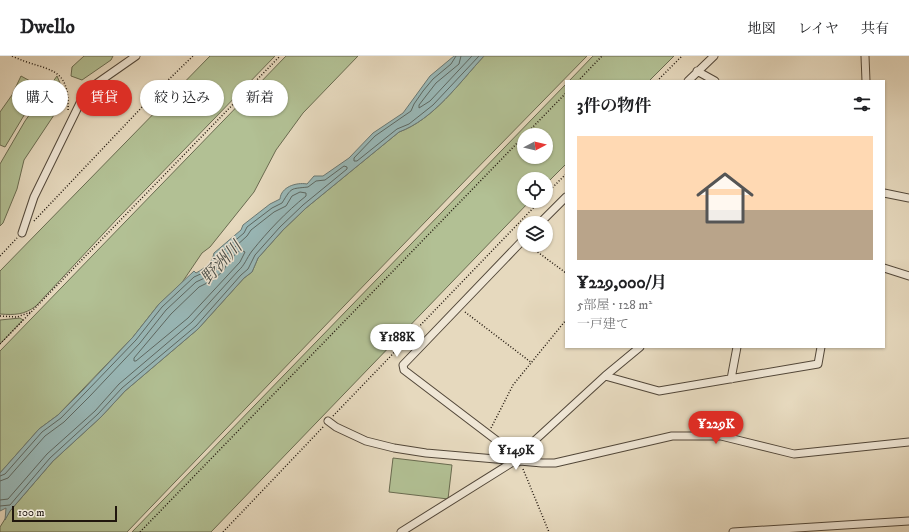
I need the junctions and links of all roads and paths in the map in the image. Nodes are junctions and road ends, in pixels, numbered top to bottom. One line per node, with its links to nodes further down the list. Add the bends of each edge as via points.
1 (12, 56): 10 (path, via 60,75)
2 (136, 56): 27 (street, via 93,86 81,101 34,197)
3 (193, 56): 26 (path)
4 (280, 56): 35 (path)
5 (602, 56): 11 (path)
6 (682, 56): 12 (path)
7 (714, 56): 9 (street)
8 (865, 56): 15 (street)
9 (697, 71): 13 (street); 14 (street)
10 (64, 80)
11 (579, 80)
12 (658, 80)
13 (689, 80)
14 (713, 80)
15 (866, 80)
16 (565, 94): 17 (path)
17 (533, 128)
18 (517, 144): 51 (path)
19 (565, 175): 20 (path)
20 (553, 187)
21 (885, 194): 23 (street)
22 (565, 198): 25 (street)
23 (909, 198)
24 (533, 208): 45 (path)
25 (547, 216)
26 (32, 223)
27 (22, 232): 30 (path)
28 (517, 246): 34 (street)
29 (538, 252): 32 (path)
30 (0, 256)
31 (885, 268): 33 (street)
32 (565, 272)
33 (909, 276)
34 (458, 307): 42 (path); 46 (street, via 403,365 404,370)
35 (34, 311): 36 (path, via 17,317); 38 (path)
36 (0, 316)
37 (565, 321): 42 (path)
38 (0, 344)
39 (639, 348): 43 (street)
40 (737, 348): 44 (street)
41 (821, 348): 44 (street, via 818,364)
42 (532, 363): 46 (path, via 513,385)
43 (605, 376): 44 (street, via 658,392); 48 (street)
44 (732, 379)
45 (328, 422): 48 (street, via 366,441 394,448); 52 (path)
46 (488, 434): 48 (street, via 514,453)
47 (909, 442): 48 (street, via 794,454 721,436 672,436 555,463)
48 (516, 460): 49 (street); 53 (street)
49 (522, 465): 54 (path)
50 (909, 521): 55 (street)
51 (140, 532)
52 (223, 532)
53 (401, 532)
54 (549, 532)
55 (732, 532)

